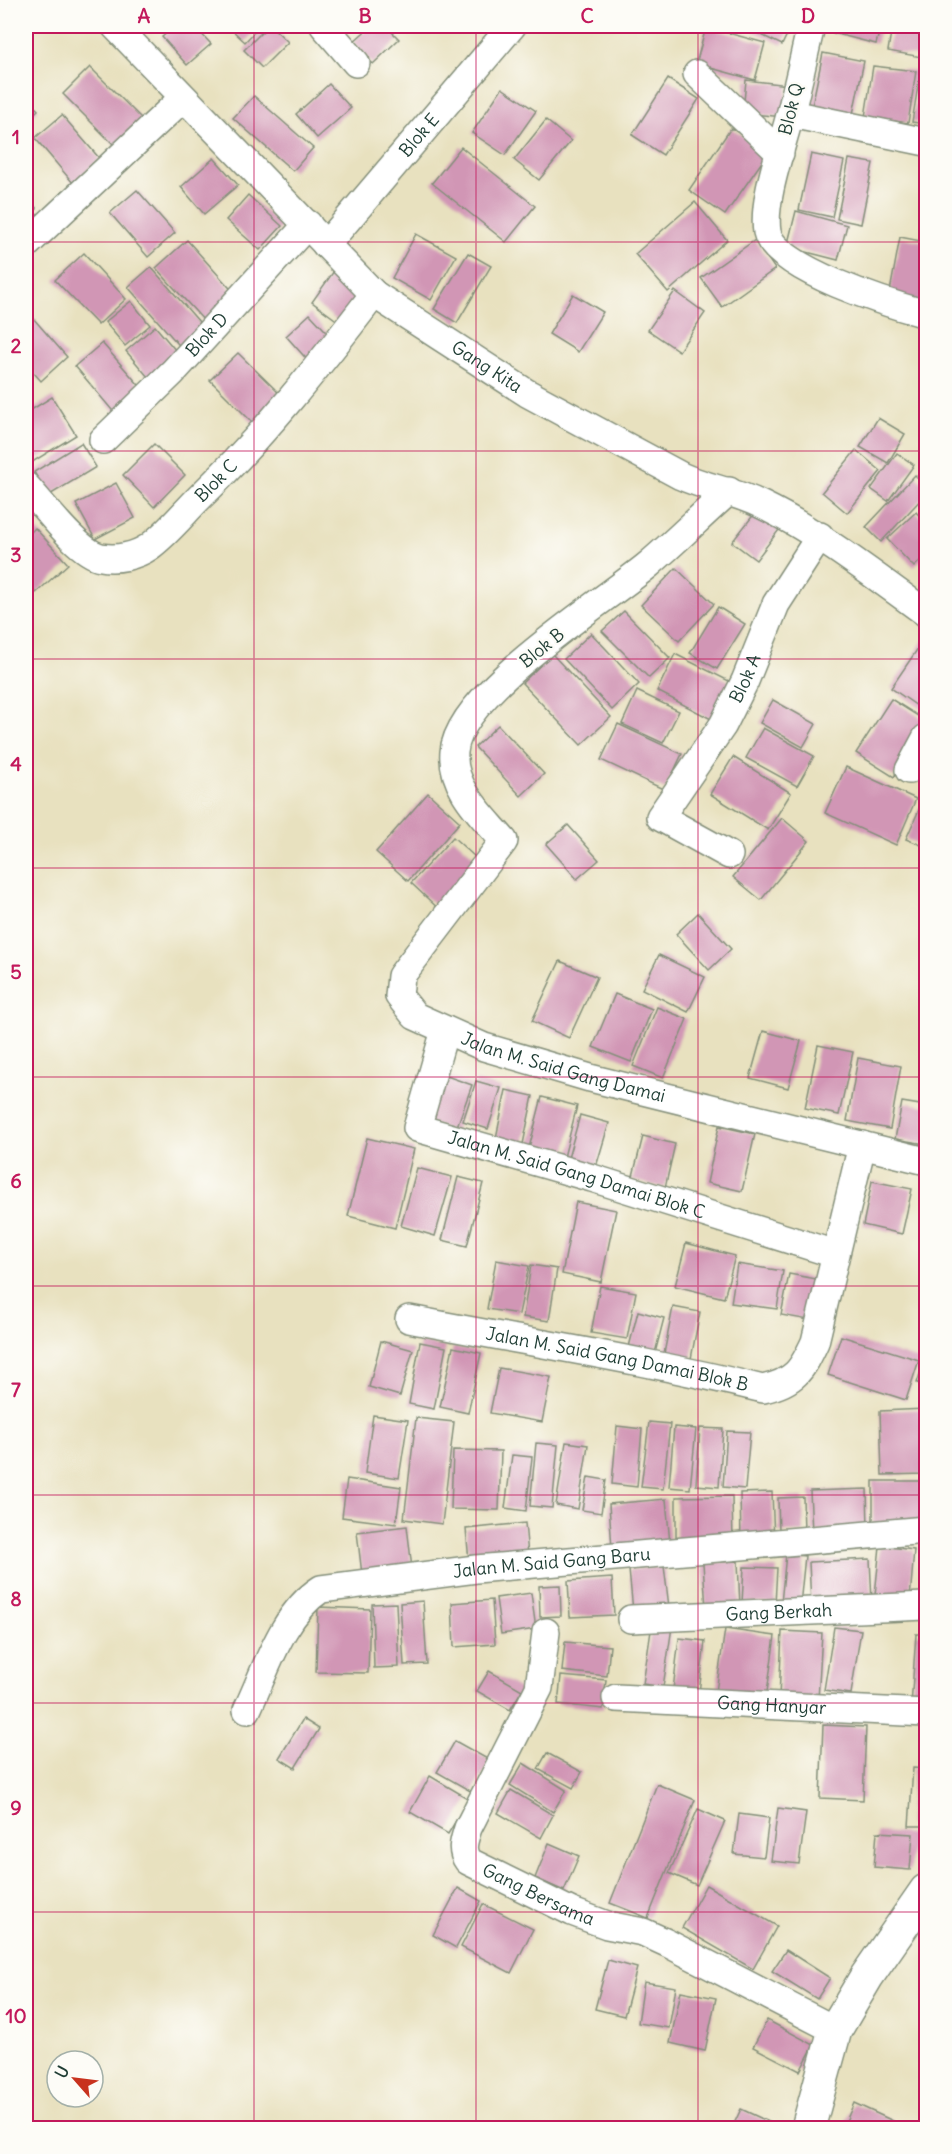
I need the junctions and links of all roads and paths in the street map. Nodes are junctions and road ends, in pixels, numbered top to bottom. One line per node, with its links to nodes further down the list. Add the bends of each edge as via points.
1 (324, 26): 5 (street)
2 (512, 26): 13 (street, Blok E)
3 (812, 26): 8 (street, Blok Q)
4 (119, 27): 7 (street, Gang Kita)
5 (357, 63)
6 (697, 74): 10 (street)
7 (183, 98): 11 (street, Gang Kita); 12 (street)
8 (790, 114): 9 (street); 10 (street, Blok Q)
9 (927, 142)
10 (780, 153): 15 (street, Blok Q, via 770,192 767,233 774,245 795,265)
11 (308, 224): 13 (street, Gang Kita); 16 (street, Blok D, via 173,372)
12 (26, 245)
13 (326, 245): 14 (street, Gang Kita)
14 (374, 294): 17 (street, Blok C, via 308,381 234,465 149,547 127,557 98,557 83,548); 18 (street, Gang Kita, via 527,393 681,476)
15 (927, 314)
16 (104, 440)
17 (27, 489)
18 (729, 491): 19 (street, Gang Kita); 23 (street, Blok B, via 648,564 538,649 482,699 465,721 454,751 456,776 475,807)
19 (820, 536): 20 (street, Gang Kita); 24 (street, Blok A, via 776,604 723,725 660,817)
20 (927, 613)
21 (927, 738): 22 (street)
22 (909, 770)
23 (504, 841): 25 (street, Jalan M. Said Gang Damai, via 401,976 399,996 415,1016)
24 (729, 855)
25 (445, 1030): 26 (street, Jalan M. Said Gang Damai, via 520,1059); 28 (street, Jalan M. Said Gang Damai Blok C, via 417,1128)
26 (862, 1145): 27 (street, Jalan M. Said Gang Damai); 28 (street, Jalan M. Said Gang Damai Blok B)
27 (927, 1161)
28 (836, 1254): 29 (street, Jalan M. Said Gang Damai Blok B, via 815,1342 804,1365 791,1379 763,1389 622,1357)
29 (409, 1318)
30 (927, 1530): 35 (street, Jalan M. Said Gang Baru, via 476,1569 321,1589 301,1605 284,1631)
31 (927, 1606): 32 (street, Gang Berkah)
32 (631, 1619)
33 (546, 1632): 38 (street, Gang Bersama, via 539,1688 468,1828 463,1843 468,1862 572,1912 607,1925 643,1932)
34 (616, 1698): 36 (street, Gang Hanyar)
35 (247, 1710)
36 (927, 1713)
37 (927, 1891): 38 (street, via 867,1976)
38 (836, 2030): 39 (street)
39 (808, 2128)

